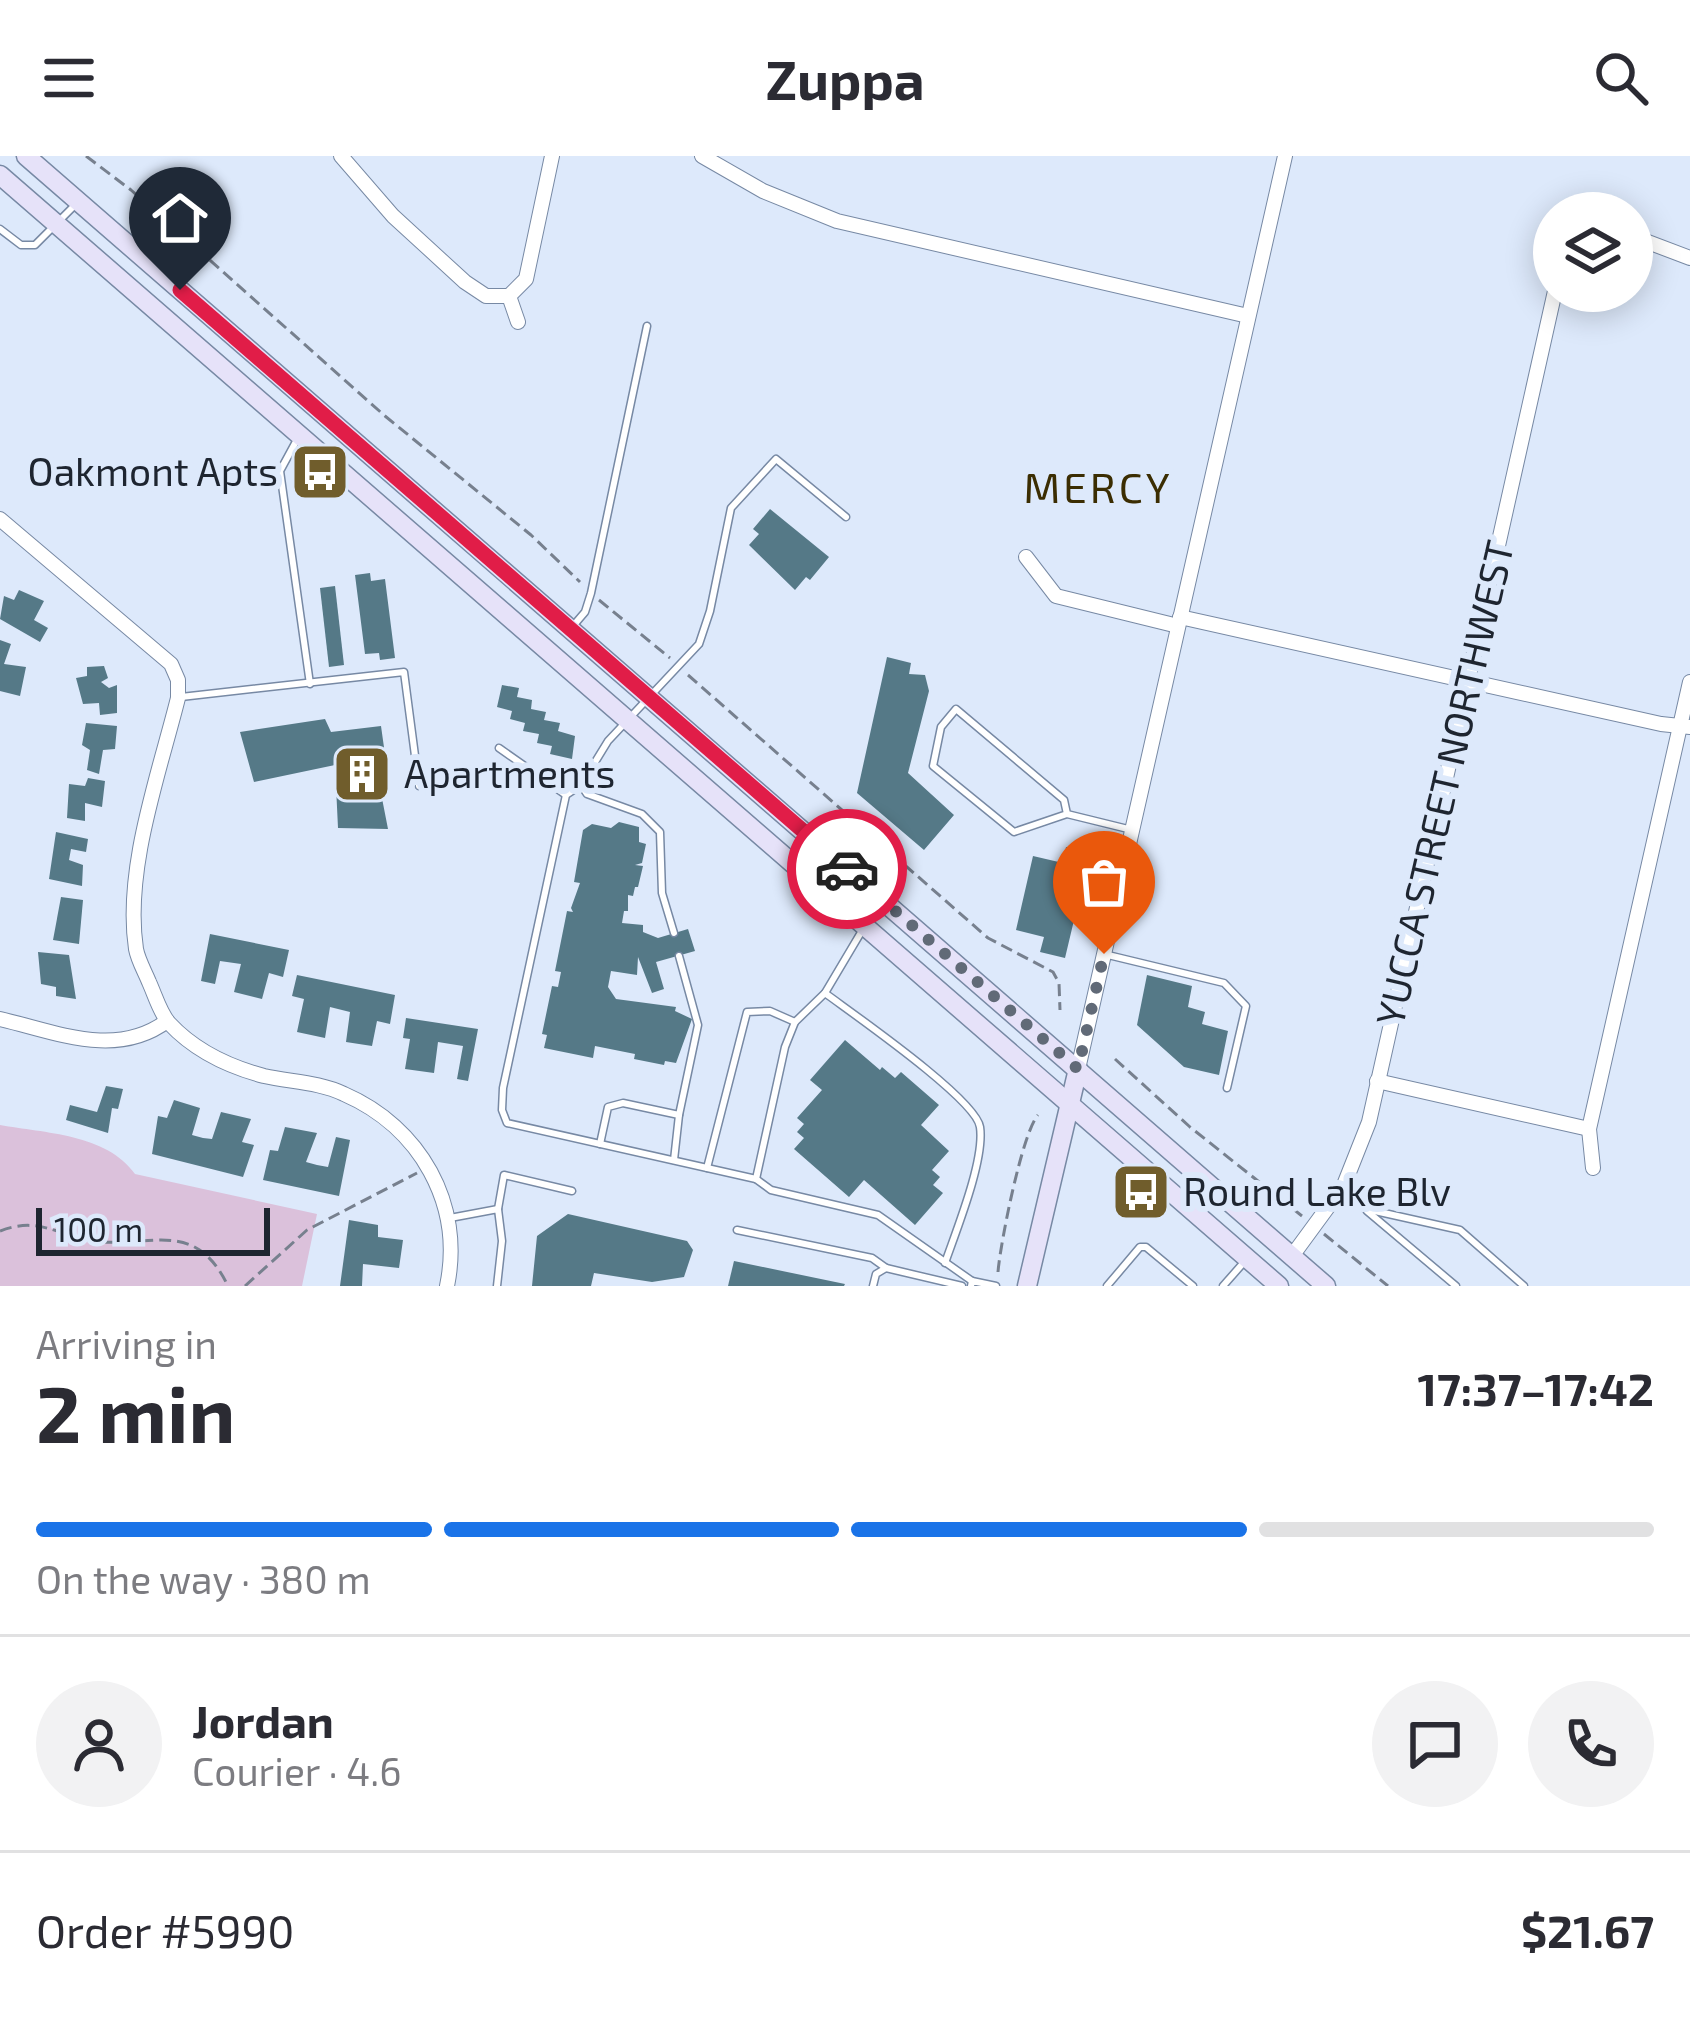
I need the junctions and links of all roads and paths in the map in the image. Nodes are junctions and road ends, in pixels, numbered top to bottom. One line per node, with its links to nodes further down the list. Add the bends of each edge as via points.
1 (26, 156): 8 (main road)
2 (86, 156): 22 (path)
3 (340, 156): 13 (street, via 465,282 486,296)
4 (552, 156): 13 (street, via 526,279)
5 (702, 156): 15 (street, via 783,201 849,224)
6 (1285, 156): 15 (street)
7 (0, 176): 9 (main road)
8 (78, 201): 9 (lane); 25 (main road)
9 (57, 225): 10 (lane, via 35,245); 18 (main road)
10 (0, 229)
11 (1653, 244): 12 (street)
12 (1690, 258)
13 (509, 296): 16 (street)
14 (1551, 312): 28 (street, YUCCA STREET NORTHWEST)
15 (1248, 316): 24 (street)
16 (518, 322)
17 (647, 326): 25 (lane, via 591,593)
18 (300, 434): 30 (lane, via 280,471); 33 (main road)
19 (846, 517): 32 (lane, via 776,459 731,508 699,644)
20 (1, 522): 31 (street, via 171,664)
21 (1026, 557): 24 (street, via 1056,596)
22 (582, 584)
23 (598, 599): 26 (path)
24 (1179, 621): 28 (street); 40 (street)
25 (571, 629): 32 (main road)
26 (675, 662)
27 (687, 673): 46 (path, via 988,938 1053,972)
28 (1468, 681): 34 (street); 52 (street, YUCCA STREET NORTHWEST)
29 (1690, 682): 34 (street)
30 (310, 685): 31 (lane); 37 (lane, via 404,672)
31 (178, 698): 48 (street, via 133,901 136,953)
32 (651, 699): 33 (lane); 51 (main road)
33 (627, 721): 36 (lane); 41 (main road)
34 (1685, 726): 57 (street)
35 (499, 748): 38 (lane)
36 (581, 785): 38 (lane); 42 (lane, via 642,814 660,832 662,893)
37 (419, 786)
38 (566, 795): 58 (lane, via 502,1110 507,1123)
39 (1067, 814): 39 (lane, via 1014,832 933,766 941,727 956,709 1064,800); 40 (lane)
40 (1132, 830): 43 (street)
41 (865, 926): 45 (lane); 54 (main road)
42 (674, 933)
43 (1104, 954): 51 (street); 53 (lane, via 1224,983 1246,1006)
44 (679, 956): 55 (lane, via 698,1025)
45 (825, 993): 49 (lane); 75 (lane, via 975,1114 981,1130 972,1177)
46 (1060, 1010)
47 (0, 1019): 48 (street, via 124,1042)
48 (166, 1021): 60 (street, via 211,1056 372,1108)
49 (795, 1022): 61 (lane, via 747,1012); 63 (lane)
50 (1115, 1059): 69 (path)
51 (1078, 1069): 54 (main road); 73 (main road)
52 (1378, 1081): 57 (street); 65 (street, YUCCA STREET NORTHWEST)
53 (1227, 1088)
54 (1070, 1105): 74 (main road); 84 (main road)
55 (679, 1115): 58 (lane, via 608,1107); 59 (lane)
56 (1038, 1115): 83 (path, via 1021,1159)
57 (1589, 1129): 62 (street)
58 (600, 1144): 59 (lane)
59 (674, 1160): 61 (lane)
60 (429, 1167): 68 (street); 79 (path, via 307,1230)
61 (706, 1168): 63 (lane)
62 (1593, 1168)
63 (756, 1178): 75 (lane, via 771,1190 878,1215)
64 (572, 1191): 66 (lane, via 504,1174)
65 (1340, 1191): 67 (lane); 73 (street, YUCCA STREET NORTHWEST)
66 (498, 1209): 68 (lane); 81 (lane)
67 (1366, 1209): 91 (lane); 92 (lane, via 1460,1231)
68 (450, 1218): 80 (street)
69 (1306, 1219)
70 (737, 1230): 76 (lane, via 872,1258)
71 (0, 1232): 78 (path, via 28,1223 93,1241 172,1239 213,1262)
72 (1323, 1232): 90 (path)
73 (1292, 1256): 89 (main road)
74 (1247, 1258): 87 (lane); 88 (main road)
75 (945, 1263): 77 (lane)
76 (886, 1268): 77 (lane); 82 (lane)
77 (968, 1284): 83 (lane)
78 (228, 1286)
79 (245, 1286)
80 (447, 1286)
81 (497, 1286)
82 (873, 1286)
83 (996, 1286)
84 (1027, 1286)
85 (1107, 1286): 86 (lane, via 1146,1247)
86 (1192, 1286)
87 (1223, 1286)
88 (1279, 1286)
89 (1326, 1286)
90 (1388, 1286)
91 (1456, 1286)
92 (1525, 1286)

